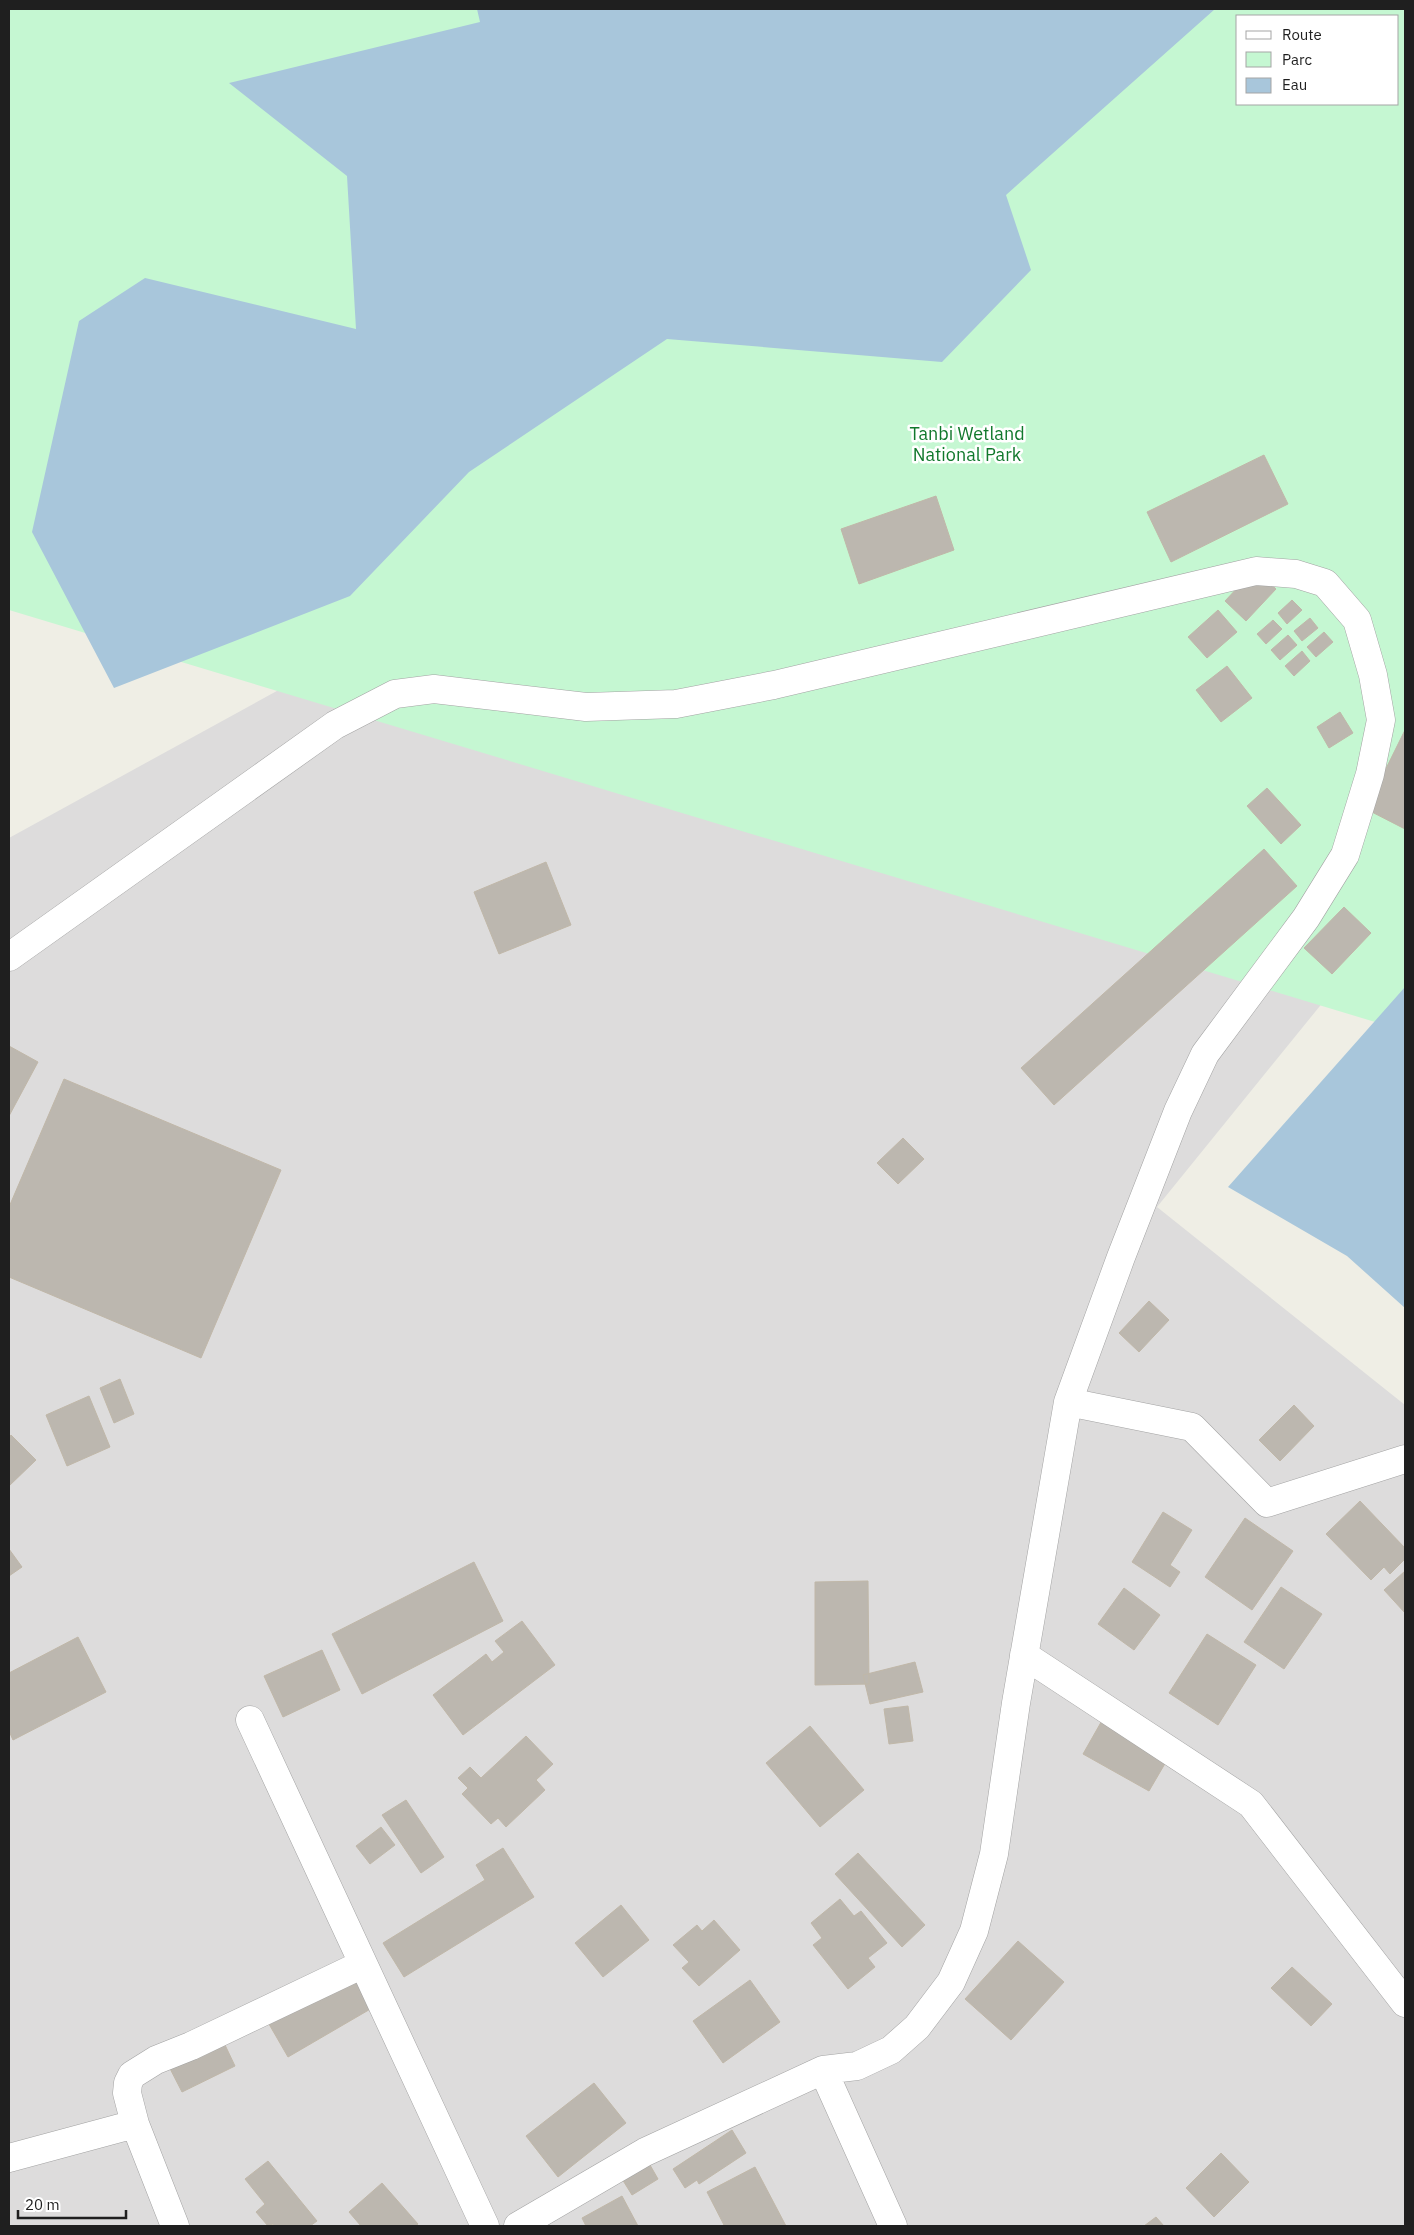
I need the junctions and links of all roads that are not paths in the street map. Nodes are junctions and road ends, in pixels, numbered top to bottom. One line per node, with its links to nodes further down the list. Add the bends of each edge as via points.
1 (9, 956): 2 (street, via 335,725 395,694 434,690 586,707 676,704 774,685 1256,572 1296,574 1325,583 1357,620 1373,675 1381,720 1370,774 1344,855 1306,918 1205,1054 1178,1112 1124,1248)
2 (1068, 1402): 3 (street, via 1192,1428 1266,1503); 4 (street)
3 (1405, 1459)
4 (1024, 1655): 7 (street, via 1251,1804); 8 (street, via 994,1854 974,1931 952,1982 917,2027 891,2050 857,2066)
5 (250, 1720): 6 (street)
6 (363, 1964): 9 (street, via 138,2069 128,2083); 12 (street)
7 (1405, 2003)
8 (823, 2070): 13 (street, via 645,2152); 14 (street)
9 (135, 2124): 10 (street); 11 (street)
10 (9, 2158)
11 (175, 2226)
12 (485, 2226)
13 (518, 2226)
14 (893, 2226)

